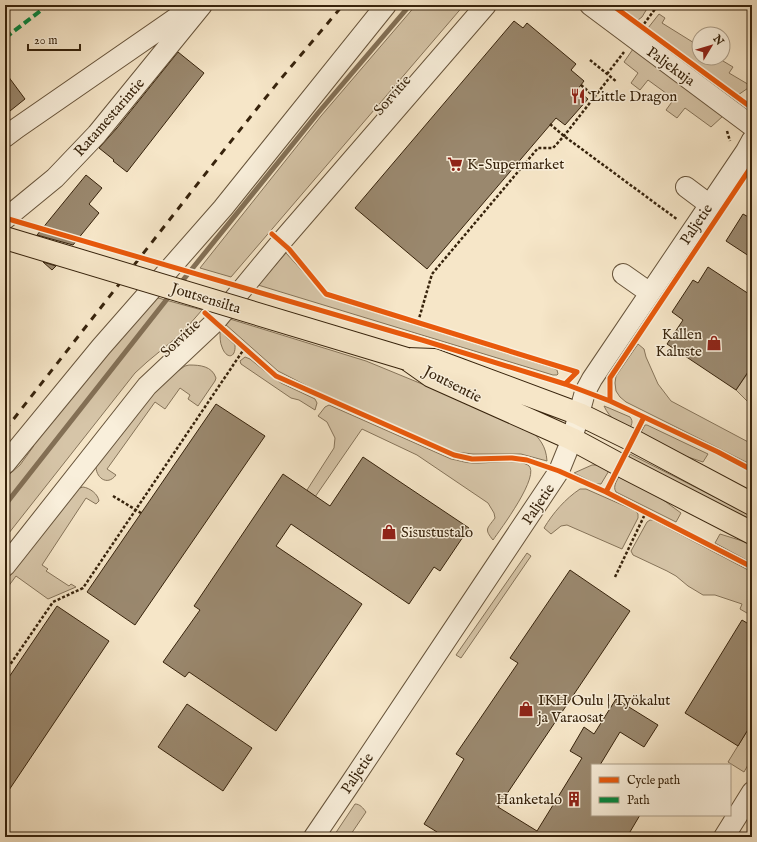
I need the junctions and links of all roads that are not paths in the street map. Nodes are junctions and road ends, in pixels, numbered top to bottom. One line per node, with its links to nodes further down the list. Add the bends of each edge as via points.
1 (195, 5): 7 (street)
2 (202, 5): 11 (street, Ratamestarintie, via 97,134 55,178)
3 (386, 5): 18 (street, via 223,208 101,347)
4 (486, 5): 21 (street, Sorvitie, via 215,322 147,386)
5 (590, 5): 6 (street, Paljekuja)
6 (752, 126)
7 (5, 137)
8 (749, 145): 10 (street, Paljetie)
9 (686, 187): 10 (street)
10 (710, 205): 14 (street, Paljetie)
11 (5, 219)
12 (5, 238): 15 (main road, Joutsensilta, bridge)
13 (623, 274): 14 (street)
14 (650, 293): 16 (street, Paljetie, via 592,379 585,392)
15 (407, 358): 16 (main road, Joutsentie, via 434,360); 17 (main road, Joutsentie, via 431,376)
16 (579, 414): 17 (street, Paljetie); 19 (main road, Joutsentie)
17 (572, 439): 20 (main road, Joutsentie); 23 (street, Paljetie, via 559,472)
18 (5, 464)
19 (752, 504)
20 (752, 533)
21 (5, 566)
22 (752, 792): 24 (street)
23 (314, 837)
24 (724, 837)

